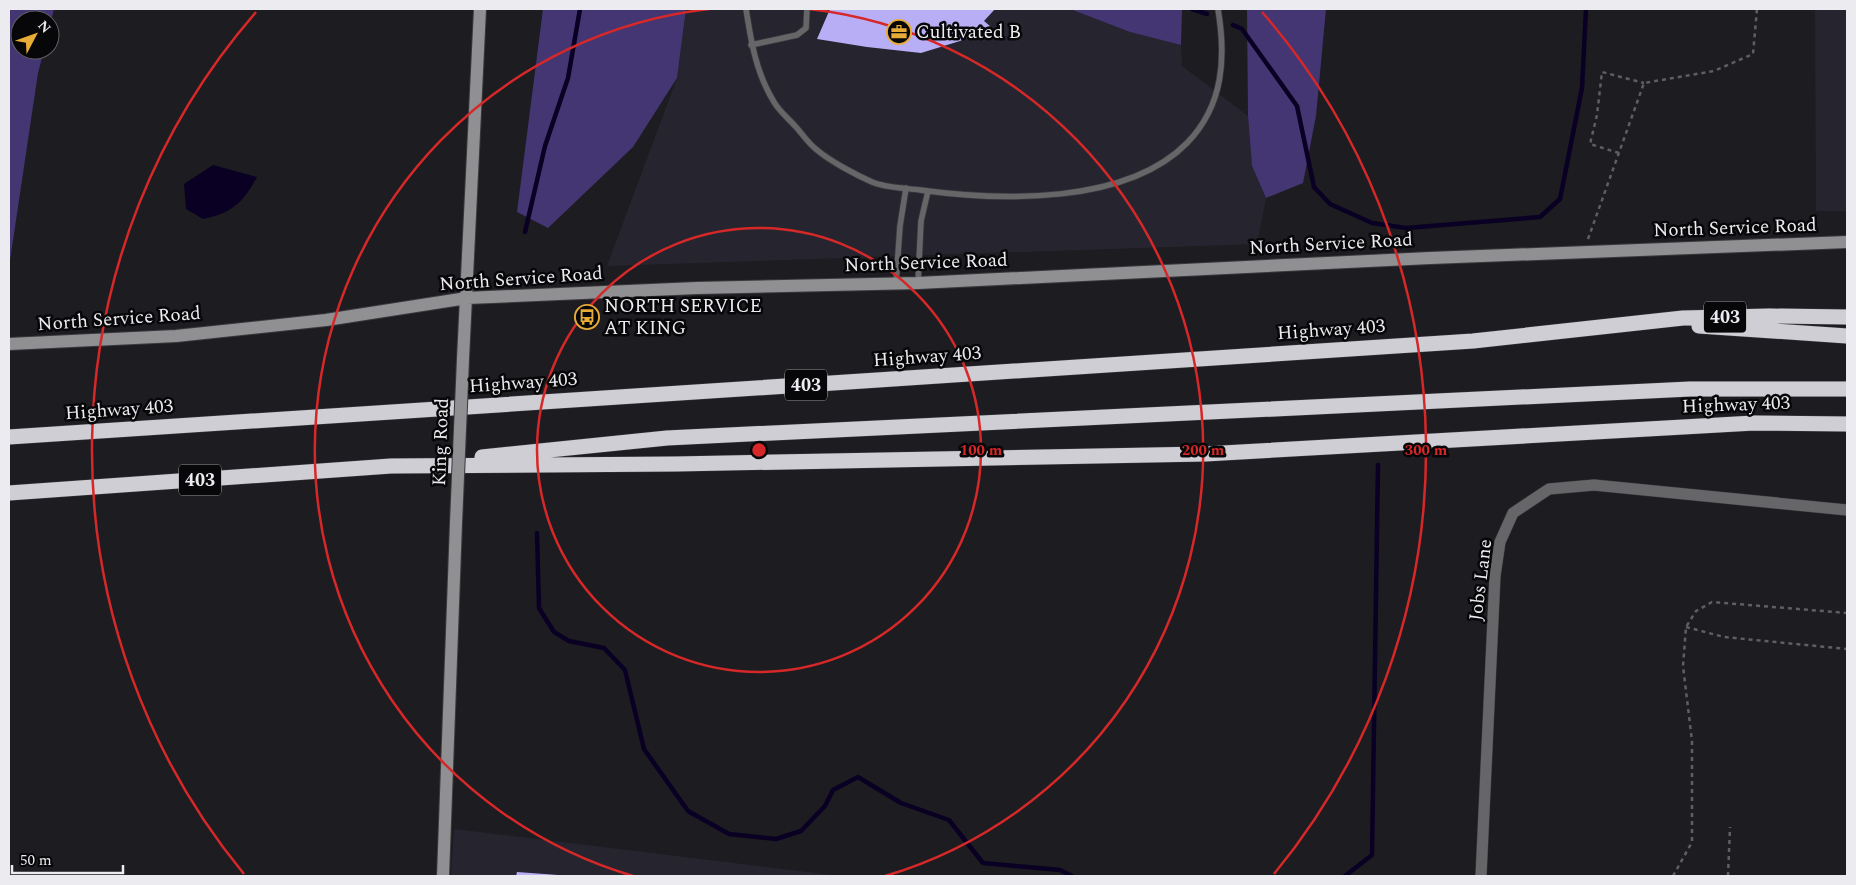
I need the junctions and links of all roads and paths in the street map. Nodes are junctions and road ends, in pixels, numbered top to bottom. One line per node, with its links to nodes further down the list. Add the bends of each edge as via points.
1 (480, 9): 15 (street, King Road)
2 (746, 9): 6 (lane)
3 (807, 9): 6 (lane, via 806,28 797,35)
4 (1218, 9): 10 (lane, via 1223,41 1222,71 1215,96 1188,142 1168,159 1139,175 1049,196 973,197)
5 (1757, 9): 7 (path, via 1753,54 1714,71)
6 (751, 45): 9 (lane, via 774,103 816,150 874,183)
7 (1644, 83): 8 (path); 8 (path, via 1602,72 1590,144)
8 (1619, 153): 12 (path)
9 (906, 188): 10 (lane); 14 (lane)
10 (928, 191): 13 (lane, via 921,221)
11 (1847, 242): 12 (street, North Service Road)
12 (1583, 252): 13 (street, North Service Road)
13 (918, 283): 14 (street, North Service Road)
14 (896, 284): 15 (street, North Service Road)
15 (467, 298): 19 (street, North Service Road, via 326,320 186,335); 30 (street, King Road, bridge)
16 (1847, 318): 17 (highway, Highway 403 / 403, via 1683,318)
17 (1602, 326): 18 (highway, via 1699,326); 22 (highway, Highway 403 / 403, via 1473,341)
18 (1847, 336)
19 (9, 344)
20 (1847, 389): 23 (highway, via 1690,389 667,438)
21 (1847, 424): 23 (highway, Highway 403 / 403, via 1754,423 1204,454)
22 (9, 437)
23 (391, 466): 24 (highway, Highway 403 / 403)
24 (9, 493)
25 (1847, 510): 31 (street, Jobs Lane, via 1594,485 1549,489 1513,513 1500,542 1495,576)
26 (1847, 613): 27 (path, via 1712,602 1696,611)
27 (1686, 627): 28 (path, via 1724,637); 32 (path, via 1683,666 1692,741 1692,842)
28 (1847, 648)
29 (1730, 827): 33 (path)
30 (443, 876)
31 (1481, 876)
32 (1673, 876)
33 (1728, 876)

